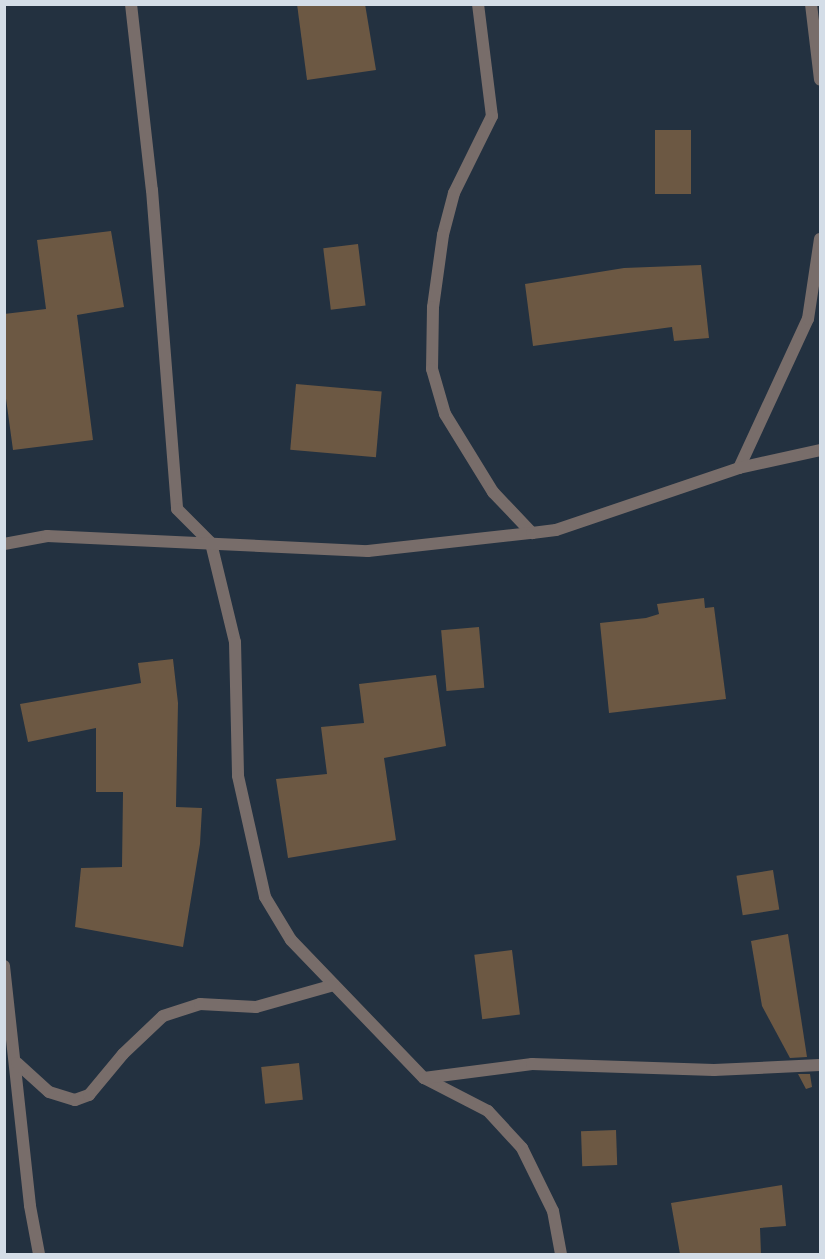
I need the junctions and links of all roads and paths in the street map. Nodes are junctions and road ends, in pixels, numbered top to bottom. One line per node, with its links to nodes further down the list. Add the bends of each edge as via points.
1 (131, 4): 9 (street, via 153,202 177,509)
2 (478, 4): 8 (street, via 492,116 454,193 443,235 433,307 432,369 445,414 493,492)
3 (811, 4): 4 (street)
4 (820, 80)
5 (820, 239): 7 (street, via 808,319)
6 (820, 450): 7 (street)
7 (739, 468): 8 (street, via 556,530)
8 (532, 533): 9 (street, via 368,551)
9 (210, 543): 10 (street, via 47,536); 12 (street, via 235,642 238,776 265,897 291,940)
10 (4, 544)
11 (4, 966): 13 (street)
12 (334, 985): 13 (street, via 256,1007 200,1004 163,1016 123,1054 89,1095 75,1100 49,1092); 15 (street)
13 (17, 1063): 16 (street, via 30,1206)
14 (820, 1065): 15 (street, via 714,1070 532,1064)
15 (424, 1078): 17 (street, via 488,1112 522,1148 554,1211)
16 (39, 1254)
17 (561, 1254)

